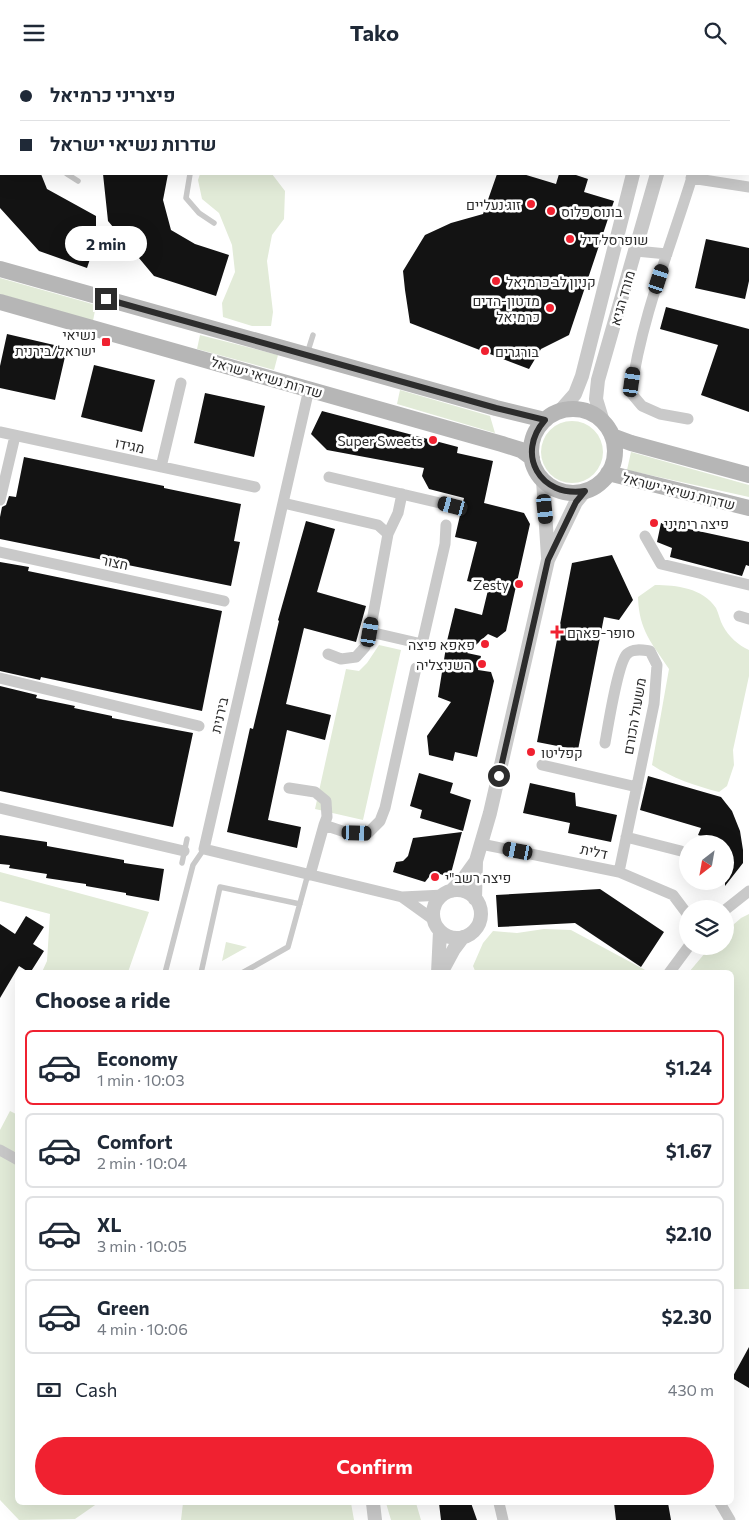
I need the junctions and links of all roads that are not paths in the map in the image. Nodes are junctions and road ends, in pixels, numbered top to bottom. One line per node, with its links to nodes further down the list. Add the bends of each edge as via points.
1 (69, 175): 6 (lane)
2 (190, 175): 8 (lane, via 186,198 198,213)
3 (633, 175): 17 (street, מורד הגיא, via 582,376 575,394)
4 (657, 175): 9 (street, מורד הגיא)
5 (692, 176): 7 (street); 10 (street)
6 (78, 181)
7 (749, 187)
8 (214, 223)
9 (636, 251): 10 (street); 20 (street, מורד הגיא, via 598,380 596,399)
10 (667, 254): 18 (street, via 647,314 631,393 642,406 660,414)
11 (0, 269): 14 (main road)
12 (0, 302): 16 (main road, שדרות נשיאי ישראל)
13 (313, 335): 14 (lane)
14 (307, 354): 19 (main road)
15 (181, 383): 25 (street)
16 (309, 389): 24 (main road, שדרות נשיאי ישראל, via 502,443); 34 (street, בירנית)
17 (560, 411): 19 (main road); 20 (main road, via 587,411)
18 (688, 419)
19 (545, 420): 24 (main road, via 533,437)
20 (603, 421): 23 (main road)
21 (0, 432): 22 (street, מגידו)
22 (15, 436): 25 (street, מגידו); 33 (street)
23 (612, 436): 26 (main road, via 614,455); 27 (main road)
24 (532, 458): 29 (main road)
25 (161, 467): 30 (street, מגידו)
26 (608, 473): 31 (main road); 36 (main road, שדרות נשיאי ישראל)
27 (749, 475)
28 (328, 477): 32 (street)
29 (543, 480): 31 (main road, via 566,492); 41 (street)
30 (255, 487)
31 (585, 491): 41 (street, via 576,502)
32 (402, 494): 35 (street); 38 (street, via 398,513)
33 (0, 500)
34 (283, 503): 38 (street, via 378,525); 58 (street, בירנית)
35 (453, 506)
36 (749, 508)
37 (446, 525): 44 (street, via 445,544 422,644)
38 (388, 534): 44 (street)
39 (645, 536): 42 (street, via 661,564)
40 (0, 552): 43 (street, חצור)
41 (548, 560): 57 (street)
42 (749, 585)
43 (224, 601)
44 (370, 632): 45 (street, via 365,647 356,657 341,659)
45 (328, 654)
46 (416, 668): 54 (street, via 380,821 368,833 345,832)
47 (0, 678): 48 (street)
48 (199, 726)
49 (605, 743): 51 (street, משעול הכורם, via 621,666 627,654 636,649 650,651 657,665 654,704)
50 (542, 765): 51 (street)
51 (636, 787): 55 (street, משעול הכורם)
52 (290, 788): 54 (street, via 314,792 326,801)
53 (0, 808): 60 (street)
54 (324, 825): 64 (street)
55 (626, 837): 59 (street); 63 (street, משעול הכורם)
56 (187, 839): 60 (lane)
57 (481, 844): 61 (street); 63 (street, דלית)
58 (204, 849): 64 (street); 75 (lane, via 193,865)
59 (679, 850)
60 (184, 851): 62 (lane)
61 (476, 861): 66 (street); 68 (street)
62 (182, 863)
63 (619, 872): 69 (street, דלית, via 673,895)
64 (309, 875): 67 (street); 71 (lane)
65 (749, 891): 70 (street)
66 (447, 893): 67 (street); 68 (street, via 462,891); 72 (street, via 434,907)
67 (402, 897): 72 (street)
68 (475, 899): 73 (street, via 480,909 479,923 470,935)
69 (679, 903)
70 (734, 903)
71 (300, 904): 76 (lane, via 220,887); 77 (lane, via 288,947)
72 (437, 925): 73 (street, via 448,937); 78 (street)
73 (463, 937): 79 (street)
74 (682, 955): 80 (street)
75 (166, 970)
76 (202, 970)
77 (247, 970)
78 (439, 970)
79 (441, 970)
80 (671, 970)
81 (0, 1150): 82 (street)
82 (15, 1158)
83 (373, 1505): 86 (street)
84 (499, 1505): 87 (street)
85 (721, 1505): 88 (street)
86 (375, 1520)
87 (503, 1520)
88 (730, 1520)

